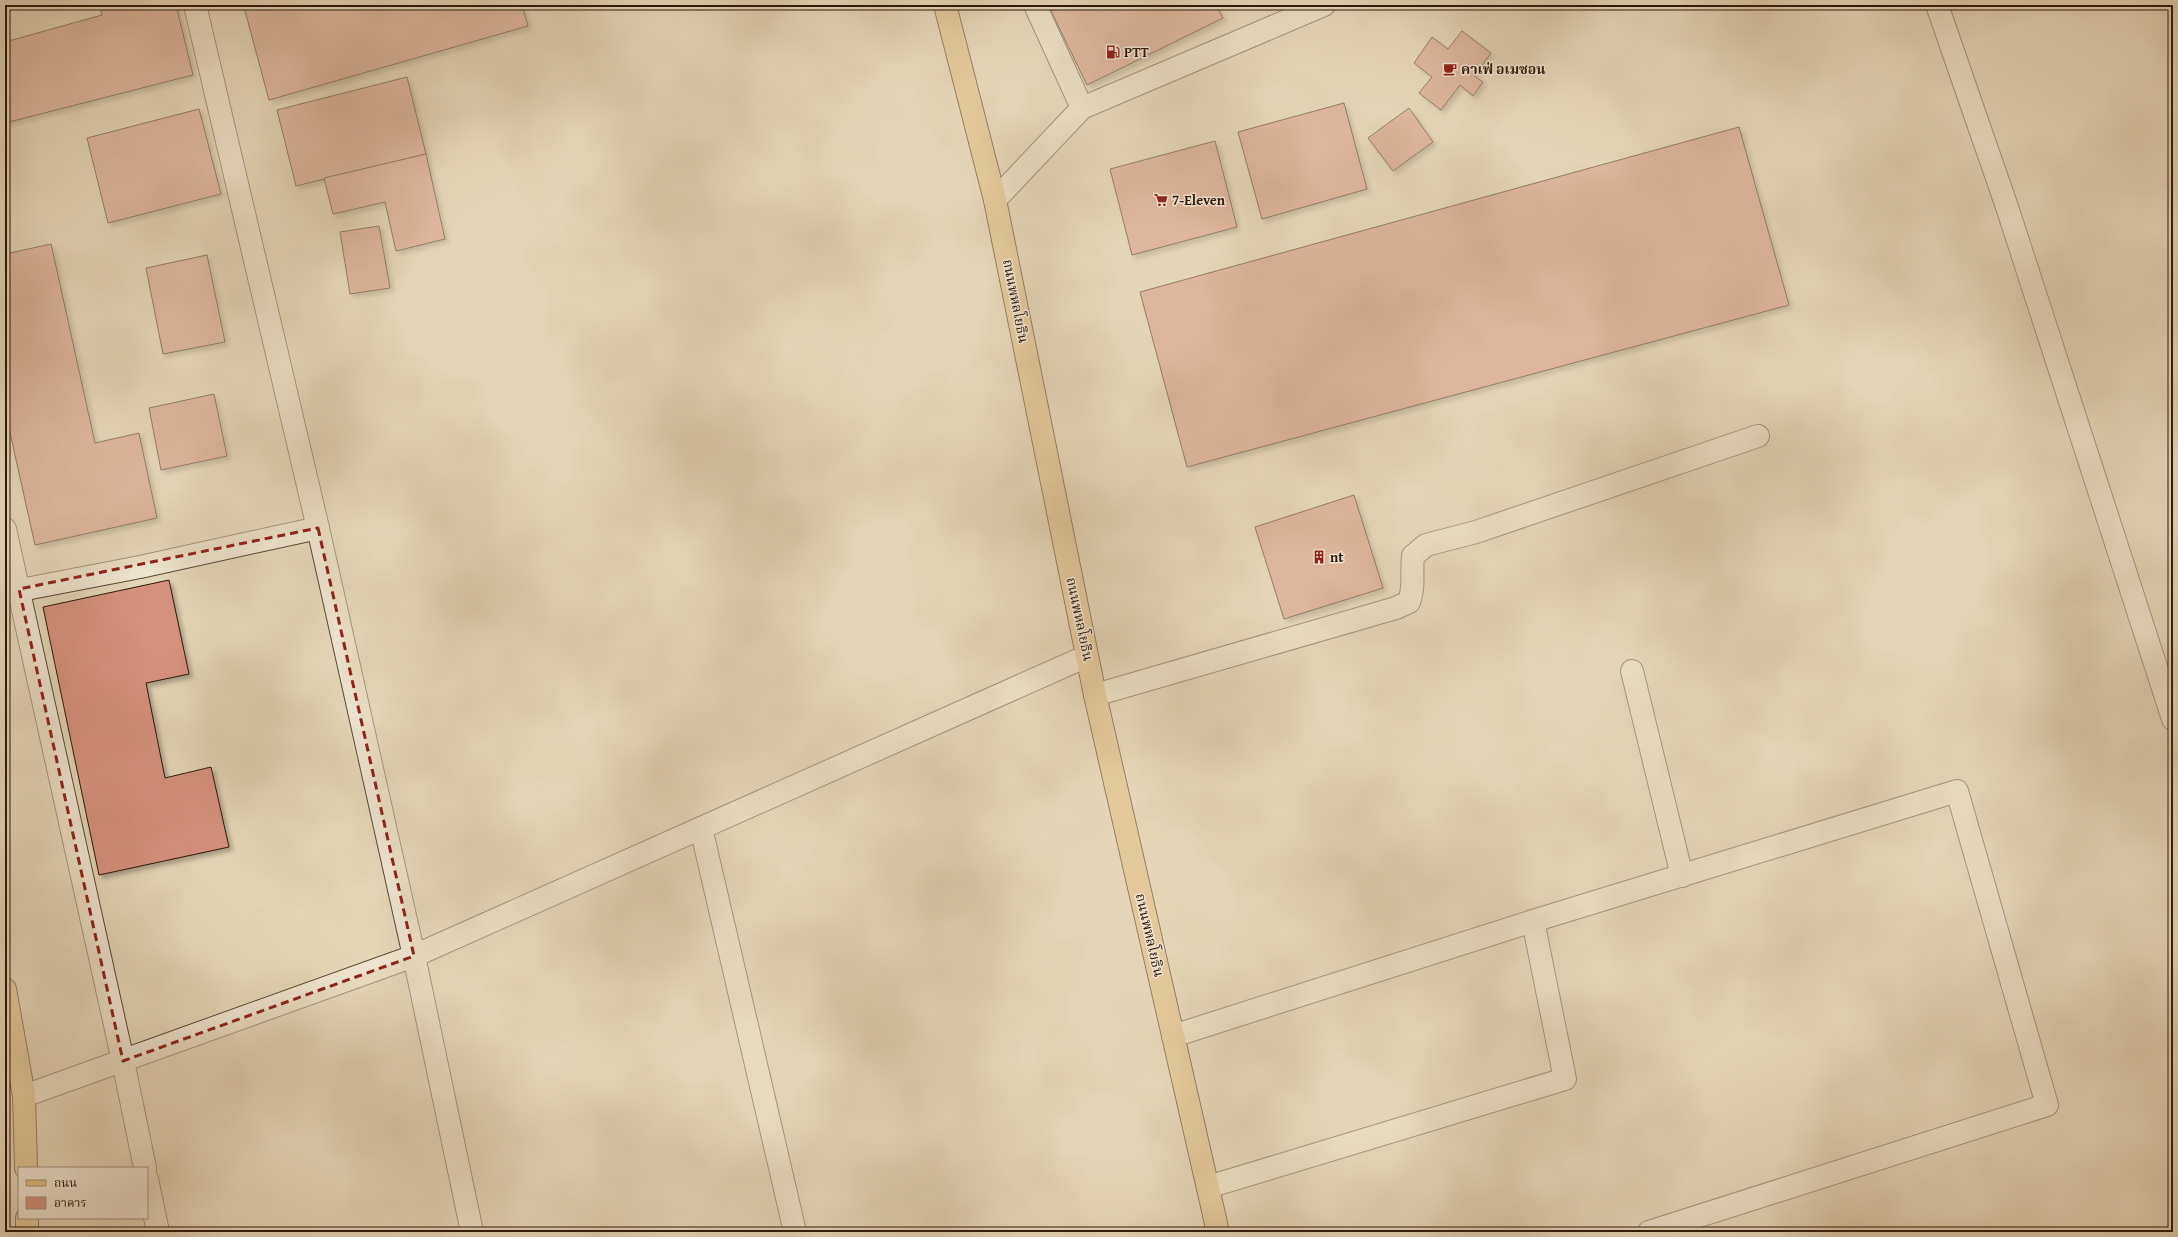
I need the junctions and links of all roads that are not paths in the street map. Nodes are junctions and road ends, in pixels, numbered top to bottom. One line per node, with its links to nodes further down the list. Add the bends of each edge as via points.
1 (194, 5): 9 (street)
2 (945, 5): 7 (main road, ถนนพหลโยธิน)
3 (1035, 5): 6 (street)
4 (1324, 5): 6 (street)
5 (1937, 5): 15 (street, via 2009,214)
6 (1082, 108): 7 (street)
7 (995, 200): 12 (main road, ถนนพหลโยธิน)
8 (1758, 436): 14 (street, via 1476,532 1426,545 1413,556 1411,570 1414,587 1409,602 1396,608)
9 (318, 528): 11 (street, via 140,567); 19 (street)
10 (5, 529): 11 (street)
11 (12, 591): 22 (street)
12 (1087, 656): 14 (main road, ถนนพหลโยธิน); 16 (street)
13 (1632, 671): 17 (street)
14 (1096, 695): 21 (main road, ถนนพหลโยธิน)
15 (2173, 719)
16 (701, 828): 19 (street); 32 (street)
17 (1682, 876): 18 (street); 34 (street, via 1957,791 2047,1105)
18 (1533, 921): 21 (street); 27 (street, via 1565,1079)
19 (414, 956): 22 (street); 31 (street)
20 (5, 989): 23 (main road)
21 (1173, 1036): 27 (main road, ถนนพหลโยธิน)
22 (123, 1061): 23 (street); 25 (street)
23 (24, 1096): 24 (main road)
24 (26, 1167)
25 (145, 1167)
26 (148, 1184): 30 (street)
27 (1208, 1188): 33 (main road, ถนนพหลโยธิน)
28 (27, 1219): 29 (main road)
29 (27, 1232)
30 (158, 1232)
31 (472, 1232)
32 (795, 1232)
33 (1218, 1232)
34 (1649, 1232)

